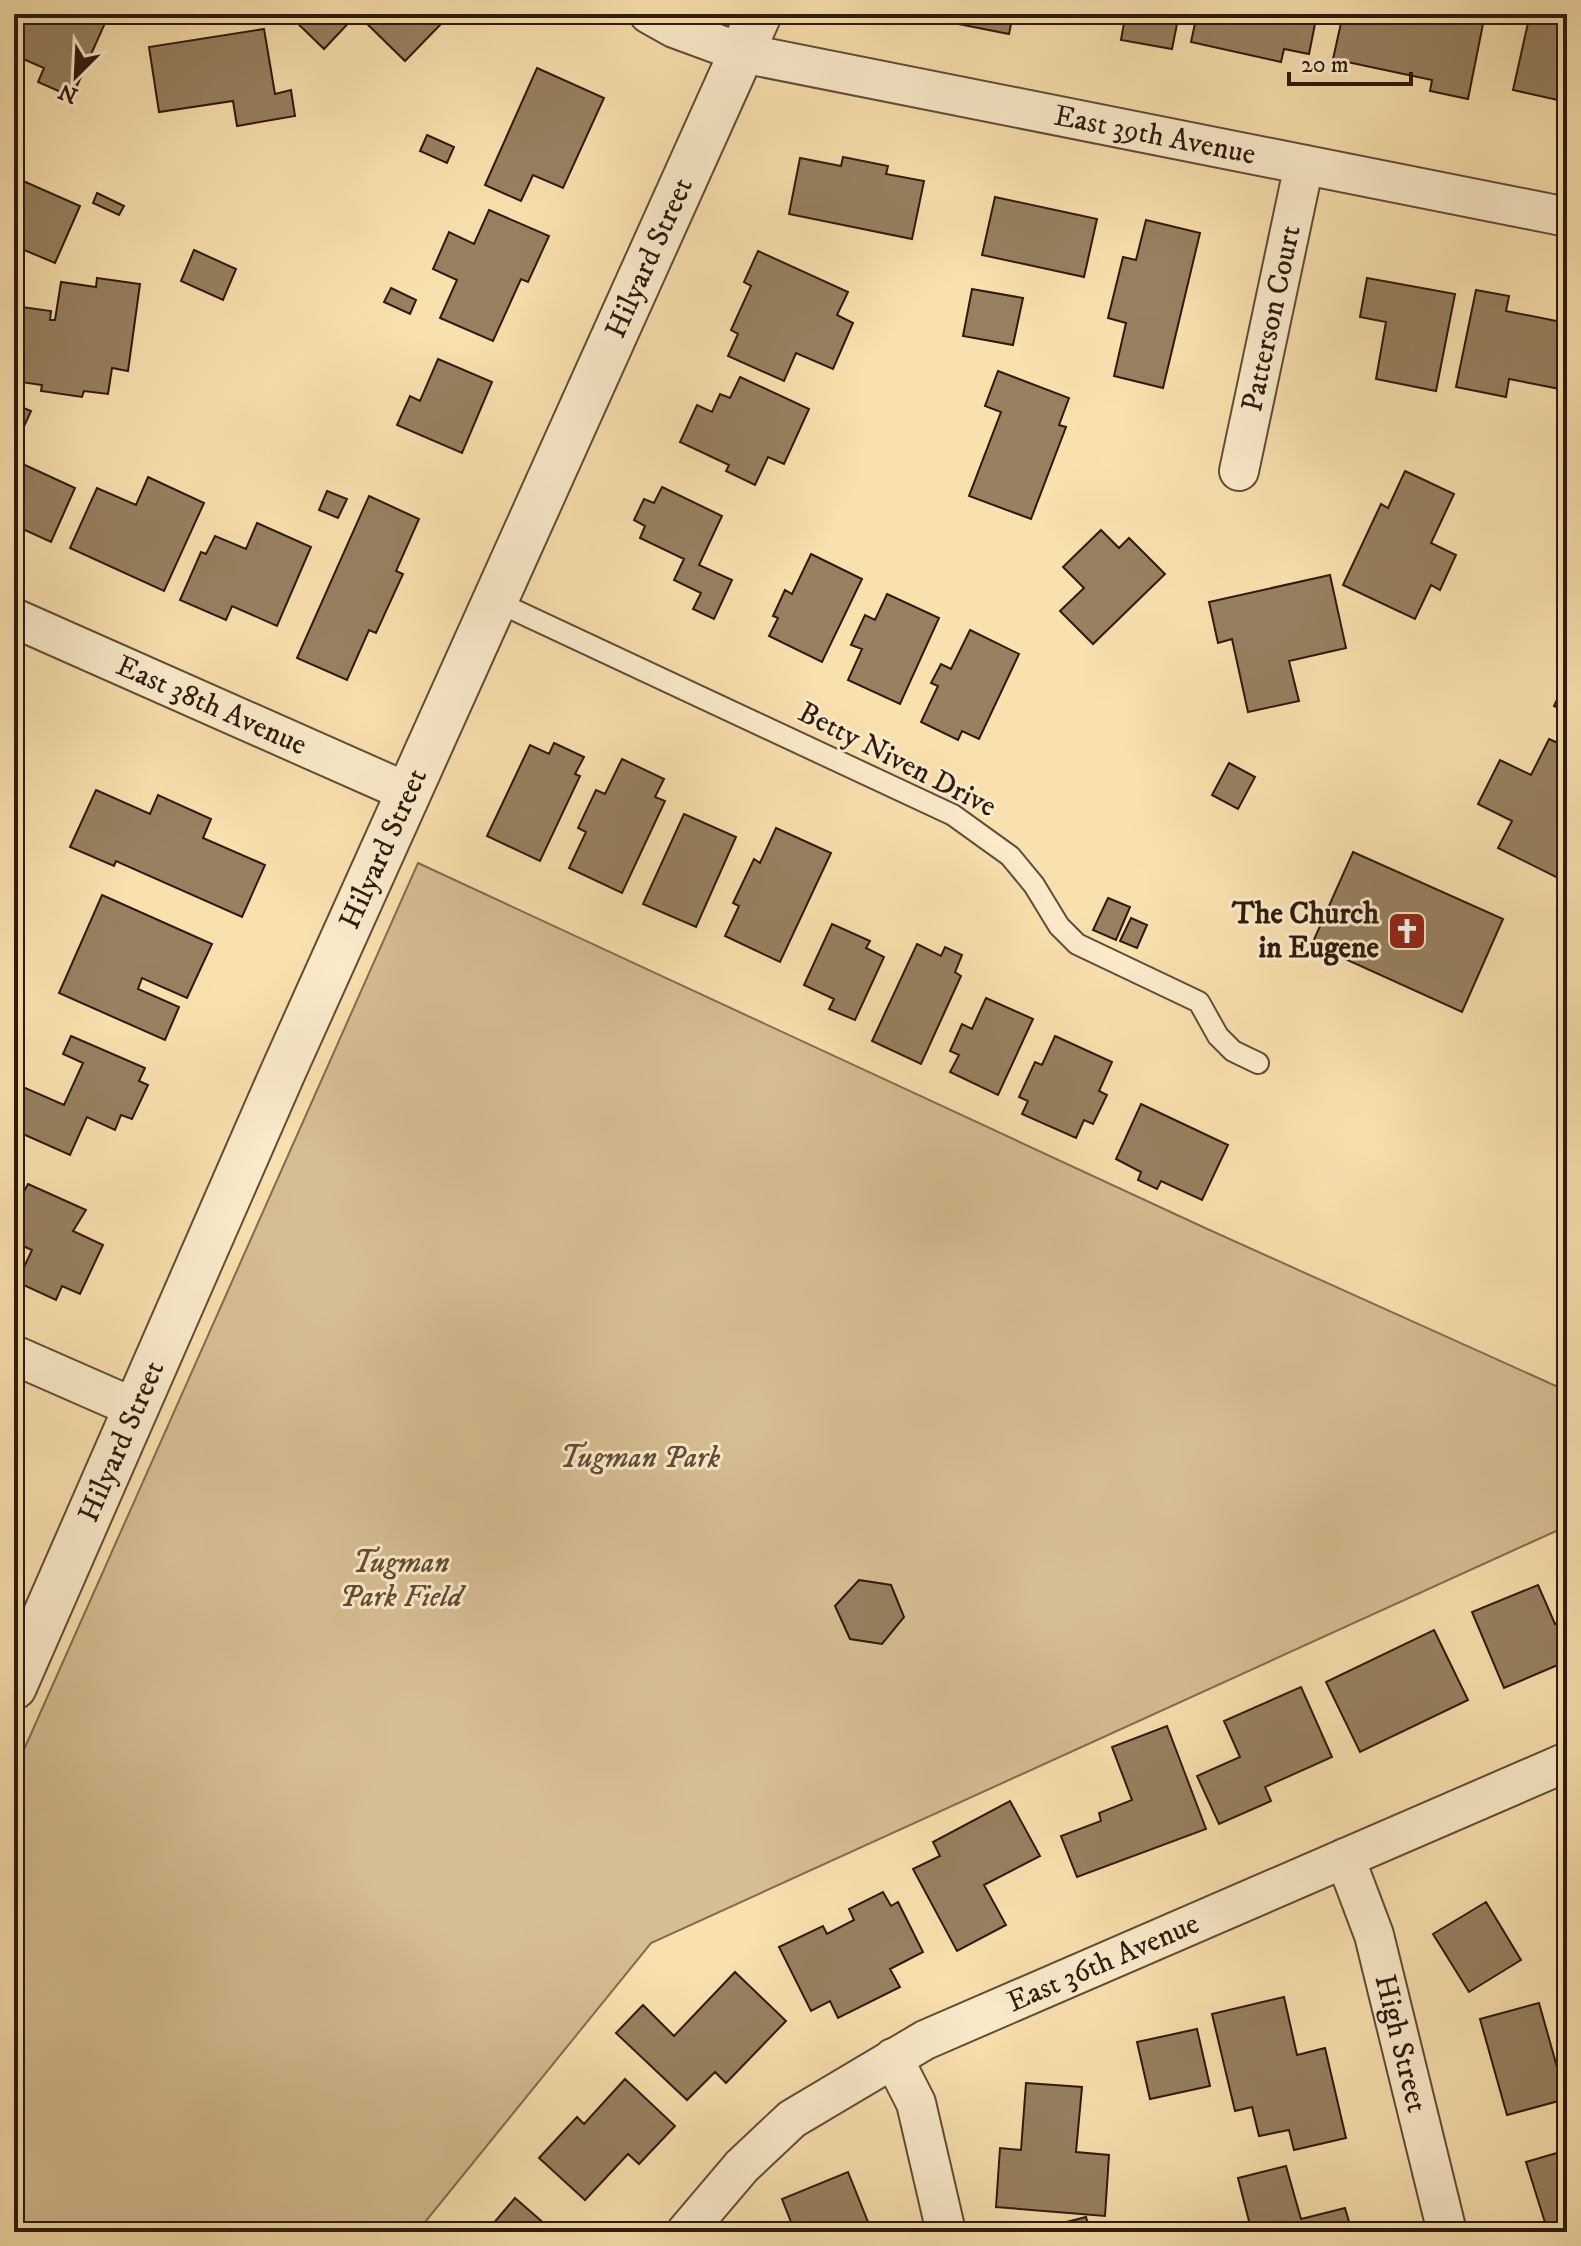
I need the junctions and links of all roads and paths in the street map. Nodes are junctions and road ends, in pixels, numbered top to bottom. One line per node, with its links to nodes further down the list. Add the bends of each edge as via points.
1 (649, 14): 2 (street, East 39th Avenue, via 674,28)
2 (751, 33): 3 (street, East 39th Avenue); 6 (street, Hilyard Street)
3 (1304, 165): 4 (street, East 39th Avenue); 5 (street, Patterson Court)
4 (1567, 217)
5 (1239, 471)
6 (495, 601): 8 (street, Hilyard Street); 9 (lane, Betty Niven Drive, via 953,815 1010,856 1077,944 1199,1002 1218,1036 1233,1051)
7 (14, 618): 8 (street, East 38th Avenue)
8 (409, 793): 11 (street, Hilyard Street)
9 (1258, 1063)
10 (14, 1355): 11 (street)
11 (137, 1409): 12 (street, Hilyard Street)
12 (14, 1687)
13 (1567, 1762): 14 (street, East 36th Avenue)
14 (1345, 1858): 15 (street, East 36th Avenue); 18 (street, High Street, via 1374,1935)
15 (893, 2058): 16 (street, East 36th Avenue, via 792,2119 742,2166); 17 (street, via 916,2103)
16 (686, 2232)
17 (946, 2232)
18 (1447, 2232)

